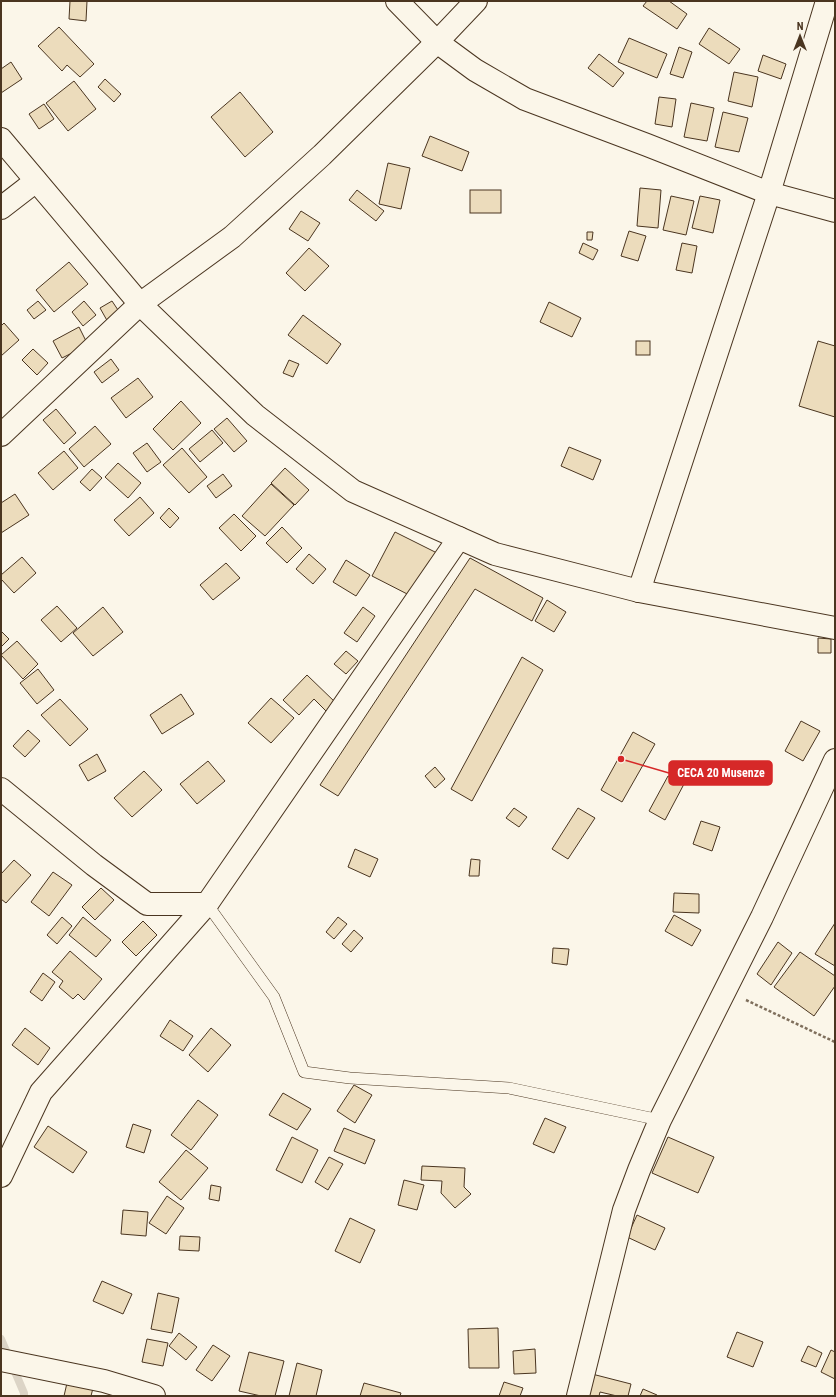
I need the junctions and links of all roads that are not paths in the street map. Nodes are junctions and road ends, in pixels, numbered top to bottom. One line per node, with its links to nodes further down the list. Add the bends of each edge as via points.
1 (398, 1): 4 (street)
2 (476, 1): 4 (street)
3 (827, 1): 7 (street)
4 (437, 42): 7 (street, via 475,70 525,99); 10 (street, via 322,155 232,237)
5 (1, 139): 6 (street)
6 (36, 181): 8 (street); 10 (street)
7 (769, 193): 9 (street); 13 (street)
8 (1, 208)
9 (835, 211)
10 (140, 304): 11 (street); 12 (street, via 255,416 353,491)
11 (1, 435)
12 (459, 538): 13 (street, via 495,554); 17 (street)
13 (639, 591): 14 (street)
14 (835, 628)
15 (835, 760): 18 (street, via 726,991)
16 (1, 789): 17 (street, via 94,865 147,904)
17 (207, 904): 18 (lane, via 274,997 304,1072 350,1078 509,1088); 19 (street, via 41,1092)
18 (660, 1120): 22 (street, via 624,1210)
19 (1, 1176)
20 (1, 1360): 21 (street, via 104,1381)
21 (154, 1396)
22 (578, 1396)

